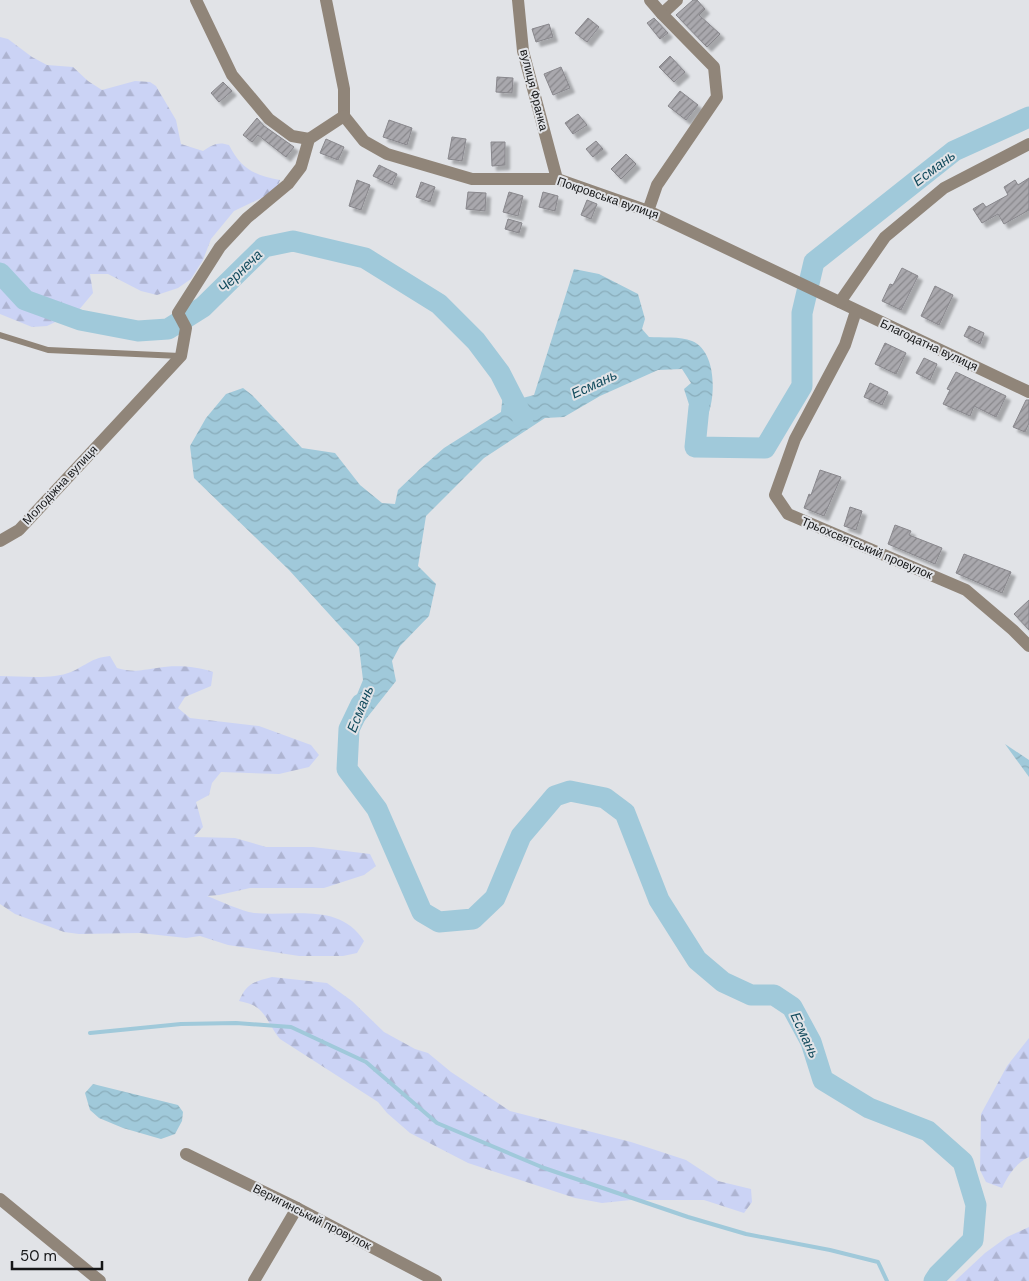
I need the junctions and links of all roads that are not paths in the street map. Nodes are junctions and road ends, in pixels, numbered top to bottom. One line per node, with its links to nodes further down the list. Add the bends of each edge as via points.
1 (196, 0): 8 (street, via 232,75 269,119 292,136)
2 (326, 0): 7 (street, via 344,89)
3 (518, 0): 10 (street, вулиця Франка, via 523,51)
4 (650, 0): 6 (street)
5 (677, 0): 6 (street)
6 (662, 14): 11 (street, via 714,67 717,97 656,184)
7 (344, 116): 8 (street); 10 (street, Покровська вулиця, via 364,141 387,154 432,169 472,179)
8 (309, 139): 15 (street, via 301,167 288,184 247,218 220,247 178,313 186,328)
9 (1029, 144): 12 (street, via 936,194 885,238)
10 (557, 179): 11 (street, Покровська вулиця)
11 (648, 211): 12 (street, Покровська вулиця)
12 (835, 299): 13 (street, Благодатна вулиця)
13 (856, 310): 16 (street, Благодатна вулиця); 18 (street, Трьохсвятський провулок, via 845,345 795,439 775,495 788,514 966,590)
14 (0, 335): 15 (lane, via 48,350)
15 (181, 356): 17 (street, Молодіжна вулиця, via 19,530)
16 (1029, 392)
17 (0, 541)
18 (1029, 646)
19 (186, 1154): 21 (street, Веригинський провулок)
20 (0, 1199): 22 (street)
21 (297, 1208): 23 (street); 24 (street, Веригинський провулок)
22 (100, 1281)
23 (254, 1281)
24 (436, 1281)

